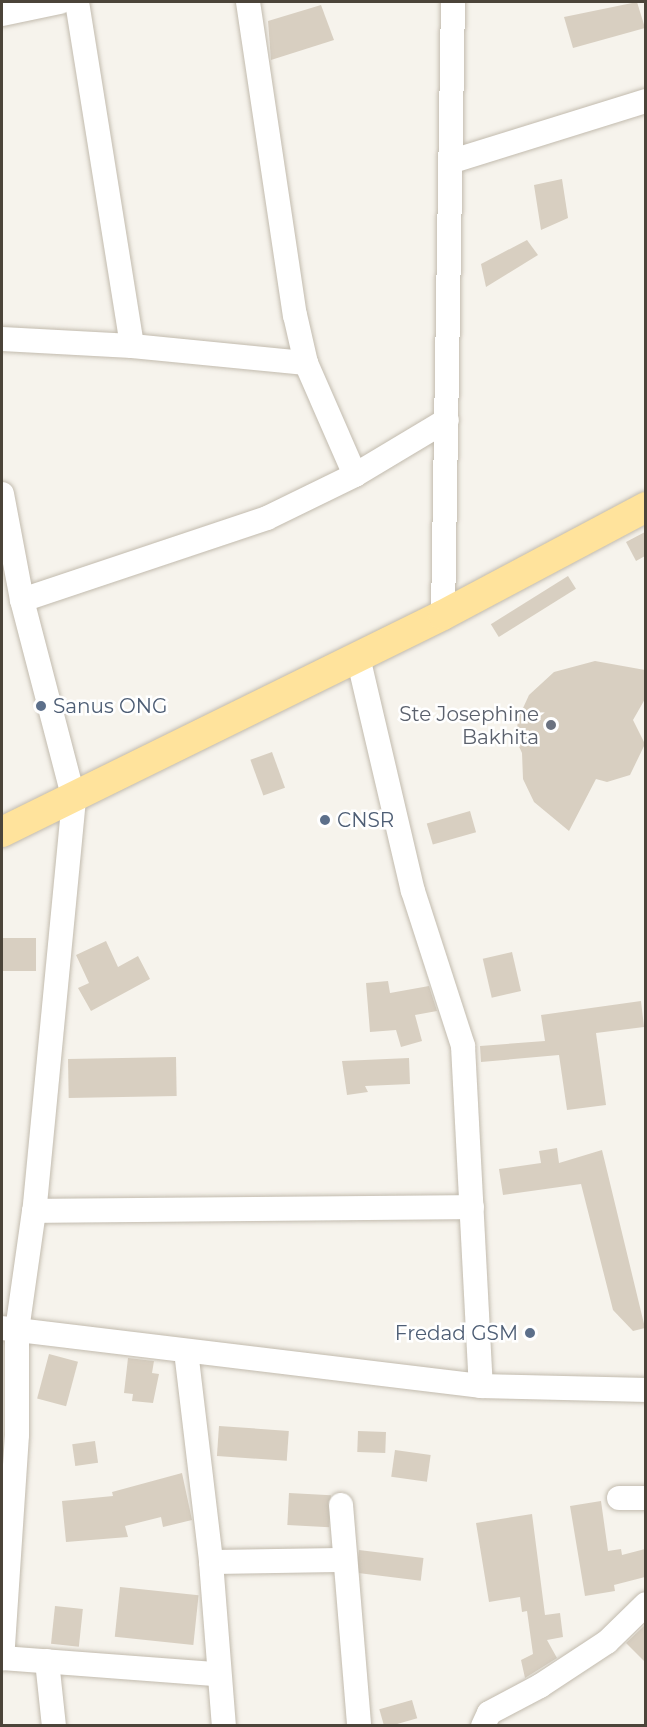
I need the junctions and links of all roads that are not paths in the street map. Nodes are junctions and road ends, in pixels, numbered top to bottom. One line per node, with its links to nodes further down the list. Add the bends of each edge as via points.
1 (60, 2): 5 (street)
2 (77, 2): 9 (street)
3 (248, 2): 10 (street)
4 (453, 2): 7 (street)
5 (2, 14)
6 (645, 101): 7 (street)
7 (453, 161): 11 (street)
8 (2, 339): 9 (street)
9 (132, 346): 10 (street)
10 (306, 363): 12 (street)
11 (447, 420): 12 (street); 16 (street)
12 (356, 475): 15 (street, via 222,536)
13 (2, 494): 15 (street)
14 (645, 507): 16 (main road)
15 (22, 600): 18 (street)
16 (443, 615): 17 (main road)
17 (358, 657): 18 (main road); 20 (street, via 413,891 463,1046)
18 (74, 799): 19 (main road); 21 (street)
19 (2, 832)
20 (472, 1208): 21 (street); 24 (street)
21 (34, 1211): 22 (street)
22 (9, 1329): 23 (street); 32 (street, via 17,1435)
23 (186, 1351): 24 (street); 30 (street)
24 (481, 1386): 25 (street)
25 (645, 1390)
26 (619, 1498): 27 (street)
27 (645, 1498)
28 (341, 1505): 29 (street)
29 (342, 1560): 30 (street); 37 (street)
30 (211, 1562): 34 (street)
31 (645, 1604): 38 (street, via 607,1642 540,1686 489,1713)
32 (2, 1658): 33 (street)
33 (47, 1661): 34 (street); 35 (street)
34 (217, 1674): 36 (street)
35 (54, 1725)
36 (224, 1725)
37 (359, 1725)
38 (483, 1725)

